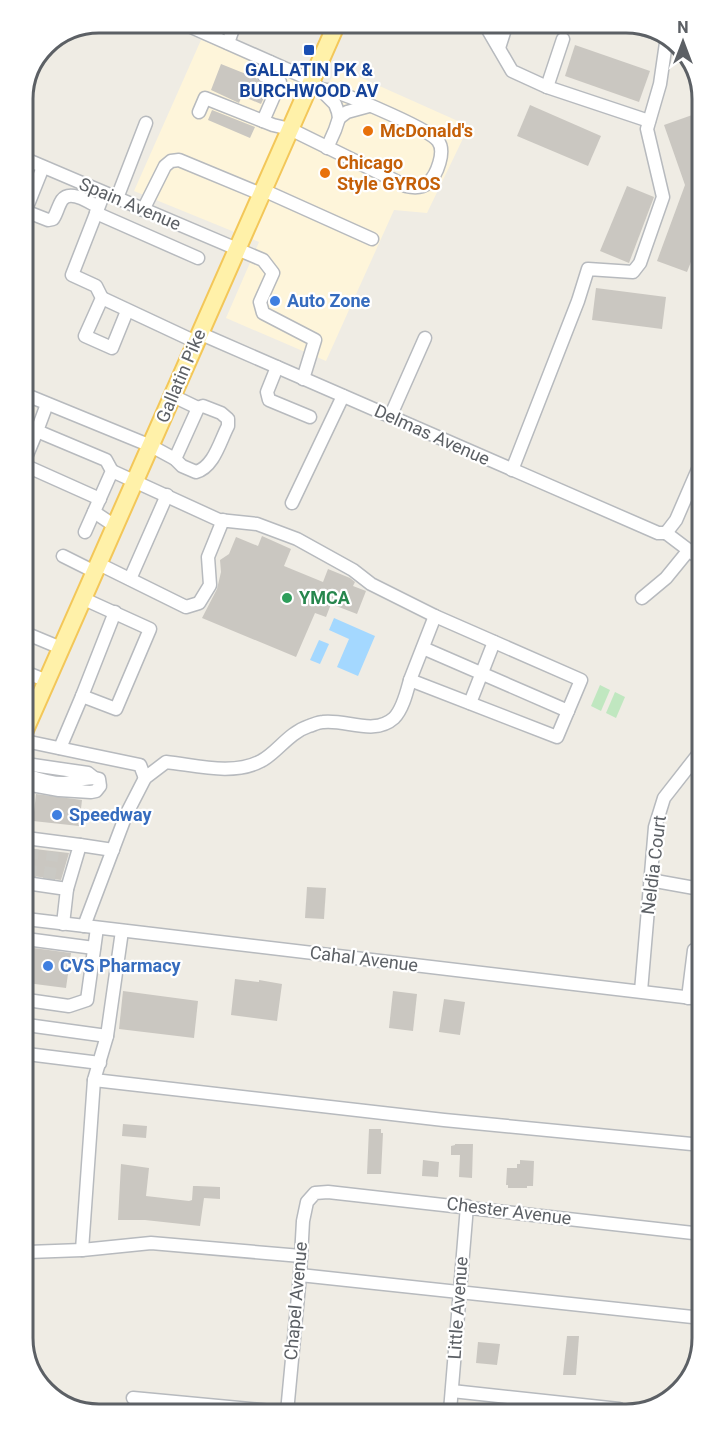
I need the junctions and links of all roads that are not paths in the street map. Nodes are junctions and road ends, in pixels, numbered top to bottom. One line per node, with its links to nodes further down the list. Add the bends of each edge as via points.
1 (206, 33): 7 (street)
2 (231, 33): 7 (street)
3 (334, 33): 11 (main road, Gallatin Pike)
4 (490, 33): 8 (street)
5 (504, 33): 8 (street)
6 (563, 39): 12 (street)
7 (228, 43): 9 (street)
8 (499, 48): 12 (street, via 512,71)
9 (270, 62): 11 (street); 16 (street, via 264,76 279,82)
10 (661, 72): 17 (street)
11 (316, 85): 13 (street); 15 (street, via 335,104); 19 (main road, Gallatin Pike)
12 (547, 87): 17 (street)
13 (369, 106): 15 (street); 20 (street, via 437,139 442,155 430,181 421,187 406,186)
14 (199, 112): 16 (street, via 205,98)
15 (339, 118): 20 (street)
16 (263, 121): 19 (street)
17 (649, 122): 52 (street, via 647,129 663,197 640,263 633,272 588,269)
18 (146, 123): 26 (street)
19 (290, 129): 20 (street); 24 (main road, Gallatin Pike)
20 (327, 148)
21 (33, 162): 22 (street, Spain Avenue)
22 (43, 167): 23 (street); 25 (street, Spain Avenue)
23 (33, 192)
24 (262, 192): 28 (street, via 179,160 171,161); 30 (street); 31 (main road, Gallatin Pike)
25 (104, 193): 26 (street, Spain Avenue); 27 (street)
26 (117, 198): 28 (street, Spain Avenue)
27 (97, 210): 29 (street, via 68,195 53,219); 32 (street); 33 (street, Delmas Avenue, via 72,275 96,286)
28 (143, 210): 31 (street, Spain Avenue)
29 (33, 216)
30 (372, 239)
31 (237, 249): 35 (main road, Gallatin Pike); 38 (street, Spain Avenue, via 263,260 273,273 260,302 263,313 315,340)
32 (198, 258)
33 (102, 298): 34 (street, Delmas Avenue); 34 (street, via 85,336 112,348)
34 (127, 311): 35 (street, Delmas Avenue)
35 (197, 338): 37 (street, Delmas Avenue); 39 (main road, Gallatin Pike)
36 (425, 338): 45 (street)
37 (277, 367): 38 (street, Delmas Avenue); 44 (street, via 267,392 269,400)
38 (303, 379): 40 (street, Delmas Avenue)
39 (172, 396): 43 (street); 49 (main road, Gallatin Pike)
40 (343, 396): 45 (street, Delmas Avenue); 58 (street)
41 (33, 398): 42 (street)
42 (47, 404): 47 (street); 49 (street)
43 (198, 408): 50 (street); 50 (street, via 203,406 221,413 228,426 204,470 196,472)
44 (310, 417)
45 (390, 417): 52 (street, Delmas Avenue)
46 (33, 428): 47 (street)
47 (37, 430): 48 (street); 53 (street, via 106,460)
48 (33, 440)
49 (151, 446): 50 (street); 54 (main road, Gallatin Pike)
50 (175, 459)
51 (33, 468): 57 (street)
52 (512, 470): 63 (street, Delmas Avenue, via 658,533)
53 (112, 471): 54 (street); 57 (street)
54 (136, 480): 56 (street); 61 (main road, Gallatin Pike)
55 (692, 483): 63 (street)
56 (167, 495): 60 (street); 68 (street)
57 (100, 499): 59 (street)
58 (292, 503)
59 (94, 512): 61 (street); 62 (street)
60 (223, 520): 68 (street, via 208,557 210,585 199,603 186,607); 72 (street, via 257,524 297,539 371,584)
61 (115, 526): 67 (main road, Gallatin Pike)
62 (85, 532)
63 (666, 533): 64 (street)
64 (692, 553)
65 (63, 556): 67 (street)
66 (692, 557): 69 (street)
67 (97, 568): 68 (street); 70 (main road, Gallatin Pike)
68 (130, 579)
69 (642, 598)
70 (84, 599): 71 (street); 75 (main road, Gallatin Pike)
71 (115, 612): 81 (street); 81 (street, via 150,629 116,709)
72 (435, 616): 74 (street); 76 (street)
73 (33, 636): 75 (street)
74 (494, 642): 77 (street); 83 (street, via 582,680)
75 (61, 648): 80 (main road, Gallatin Pike)
76 (423, 648): 77 (street); 79 (street)
77 (482, 673): 82 (street); 83 (street)
78 (33, 675): 80 (street)
79 (410, 680): 82 (street); 91 (street, via 394,718 375,726 323,722 283,741 263,761 221,768 166,762)
80 (47, 681): 84 (main road, Gallatin Pike)
81 (82, 696): 86 (street)
82 (470, 703): 83 (street, via 557,737)
83 (568, 711)
84 (33, 712)
85 (33, 742): 86 (street)
86 (60, 748): 91 (street, via 140,765)
87 (692, 762): 96 (street, Neldia Court, via 664,798 655,827)
88 (33, 765): 89 (street)
89 (94, 777): 90 (street, via 64,783); 92 (street, via 99,779 100,786 91,792)
90 (33, 778)
91 (145, 778): 95 (street)
92 (33, 785)
93 (33, 842): 94 (street, via 53,847)
94 (80, 845): 95 (street); 99 (street)
95 (113, 850): 102 (street)
96 (650, 880): 98 (street); 106 (street, Neldia Court)
97 (33, 881): 99 (street)
98 (692, 888)
99 (67, 889): 101 (street)
100 (33, 921): 101 (street, Cahal Avenue)
101 (63, 924): 102 (street, Cahal Avenue)
102 (91, 927): 103 (street, Cahal Avenue); 105 (street)
103 (122, 931): 106 (street, Cahal Avenue); 110 (street)
104 (33, 940): 105 (street)
105 (94, 948): 108 (street, via 87,1000 69,1006)
106 (641, 991): 107 (street, Cahal Avenue)
107 (692, 998)
108 (33, 1001)
109 (33, 1026): 110 (street)
110 (107, 1036): 112 (street)
111 (33, 1055): 112 (street)
112 (100, 1063): 113 (street)
113 (94, 1080): 114 (street); 118 (street)
114 (692, 1144)
115 (315, 1193): 116 (street, Chester Avenue); 120 (street, Chapel Avenue, via 307,1202)
116 (467, 1206): 117 (street, Chester Avenue); 122 (street, Little Avenue)
117 (692, 1233)
118 (82, 1250): 119 (street); 120 (street, via 152,1243)
119 (33, 1252)
120 (301, 1256): 121 (street, Chapel Avenue)
121 (300, 1275): 122 (street); 127 (street, Chapel Avenue)
122 (458, 1292): 123 (street); 124 (street, Little Avenue)
123 (692, 1317)
124 (452, 1391): 128 (street, Little Avenue); 129 (street)
125 (133, 1398): 126 (street)
126 (197, 1404)
127 (288, 1404)
128 (451, 1404)
129 (573, 1404)

